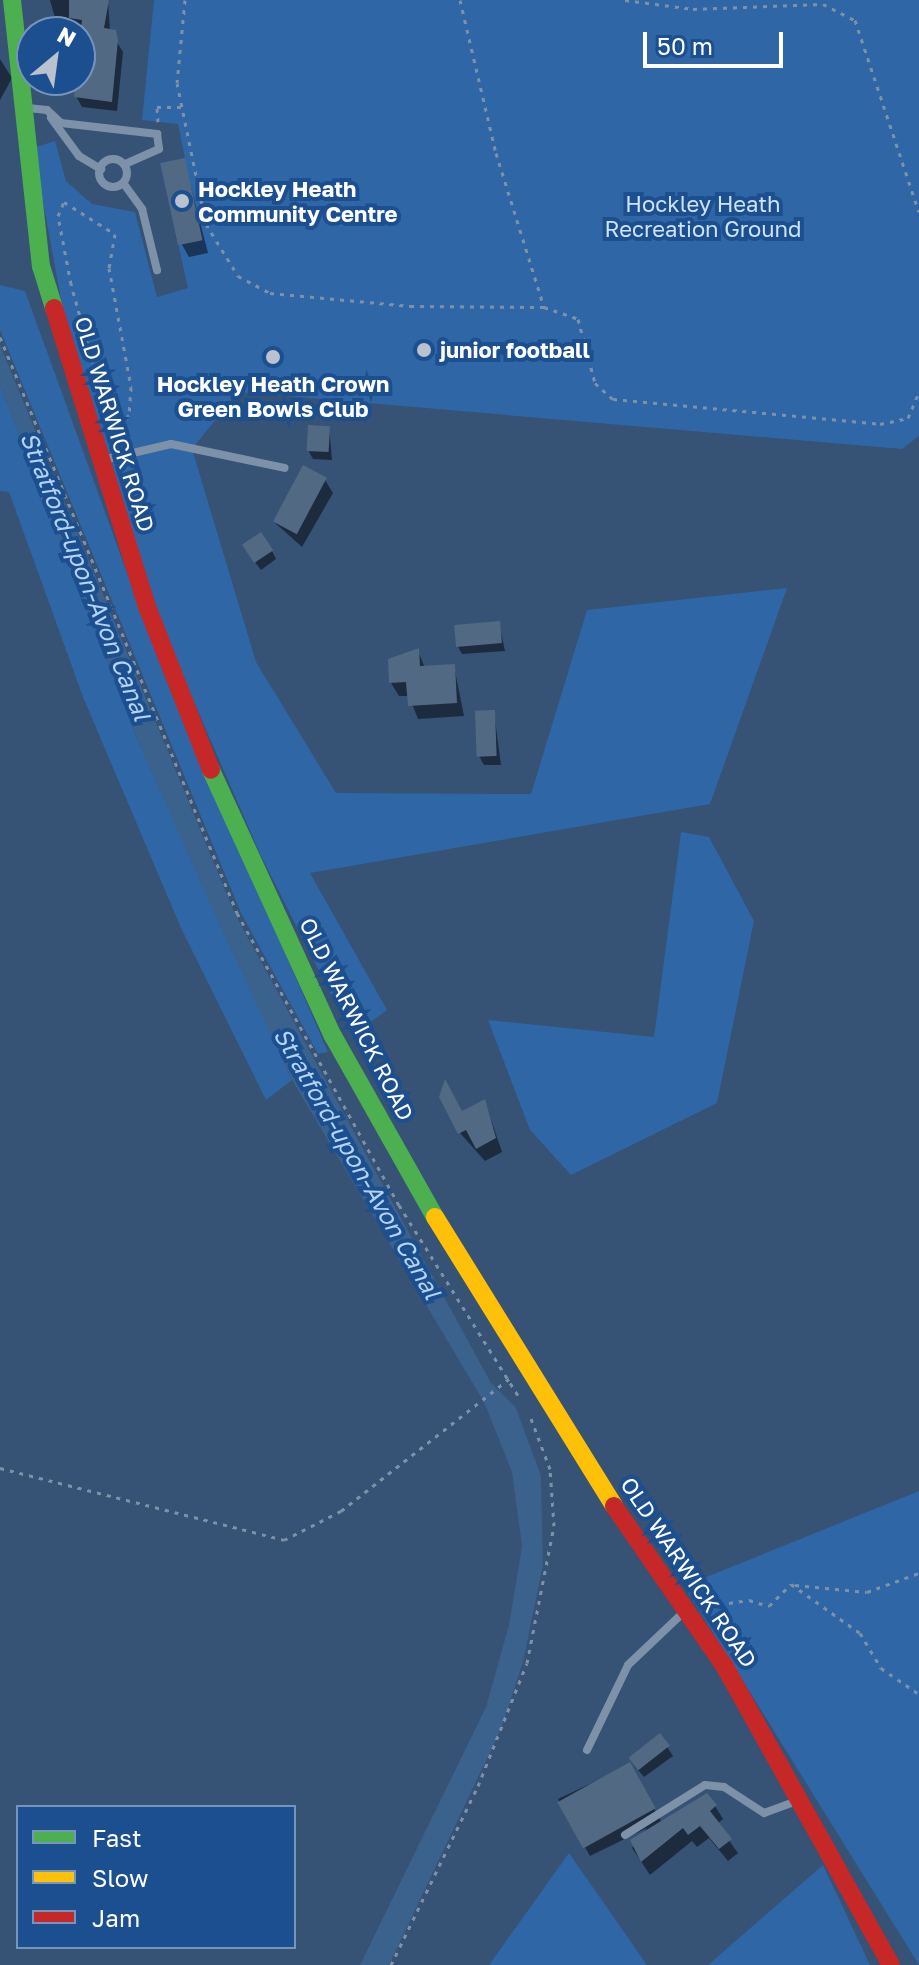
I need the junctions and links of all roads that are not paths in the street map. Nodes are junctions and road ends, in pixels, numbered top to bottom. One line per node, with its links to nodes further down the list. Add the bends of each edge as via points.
1 (12, 0): 2 (main road, OLD WARWICK ROAD)
2 (16, 21)
3 (20, 96): 4 (main road, OLD WARWICK ROAD)
4 (19, 108): 5 (lane); 10 (main road, OLD WARWICK ROAD, via 41,266)
5 (47, 110): 6 (lane, via 61,123 157,134 159,149); 7 (lane, via 79,156)
6 (126, 164): 7 (lane, via 108,159); 8 (lane)
7 (101, 169): 8 (lane, via 105,185)
8 (124, 184): 9 (lane, via 142,209)
9 (157, 270)
10 (102, 461): 11 (lane, via 171,444); 12 (main road, OLD WARWICK ROAD, via 203,752 333,1036 419,1191)
11 (285, 468)
12 (685, 1610): 13 (lane, via 628,1665); 14 (main road, OLD WARWICK ROAD)
13 (587, 1750)
14 (801, 1799): 15 (lane, via 764,1813 724,1787 705,1785); 16 (main road, OLD WARWICK ROAD)
15 (625, 1835)
16 (891, 1965)

